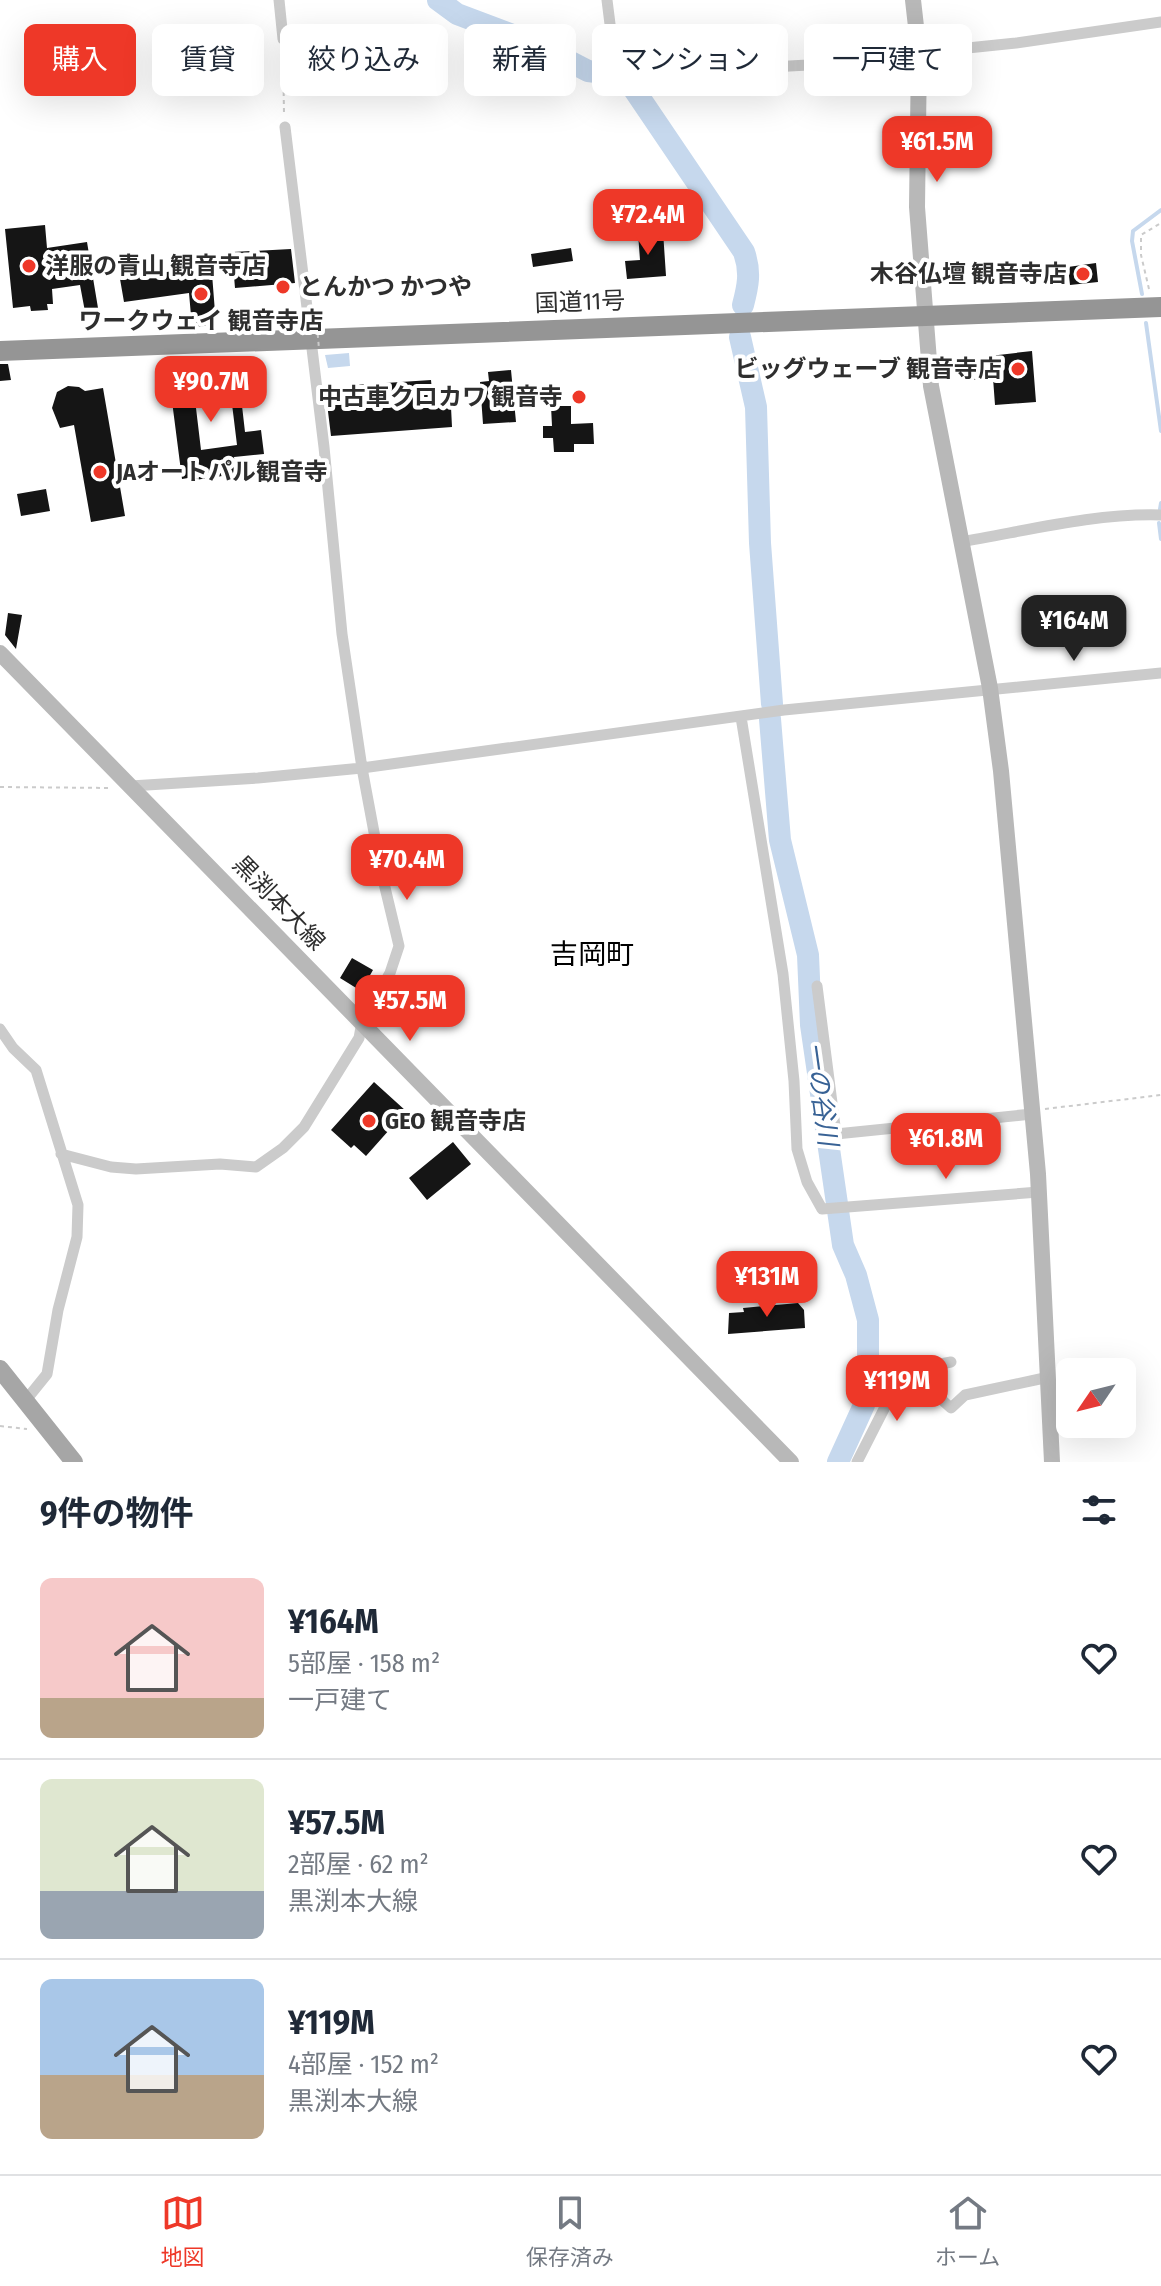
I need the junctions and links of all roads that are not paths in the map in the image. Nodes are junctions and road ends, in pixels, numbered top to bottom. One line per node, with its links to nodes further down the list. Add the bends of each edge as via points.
1 (279, 0): 5 (street)
2 (607, 0): 8 (street, via 615,64 638,74)
3 (913, 0): 6 (street)
4 (1161, 22): 7 (street)
5 (281, 24)
6 (916, 24)
7 (972, 48)
8 (804, 65)
9 (918, 96): 12 (street, via 917,207)
10 (285, 127): 13 (street)
11 (1157, 307): 12 (highway, 国道11号)
12 (927, 316): 13 (highway, 国道11号); 16 (street, via 931,386)
13 (315, 338): 14 (highway, 国道11号); 21 (street, via 342,634)
14 (0, 351)
15 (1161, 515): 16 (street, via 1101,518)
16 (960, 542): 19 (street)
17 (0, 653): 22 (street, 黒渕本大線)
18 (1161, 673): 19 (street)
19 (990, 688): 20 (street); 26 (street)
20 (741, 717): 21 (street); 28 (street, via 783,974 797,1149 822,1209)
21 (362, 768): 22 (street); 24 (street, via 399,946)
22 (131, 786): 24 (street, 黒渕本大線)
23 (817, 986): 26 (street, via 836,1134)
24 (362, 1022): 27 (street, via 359,1038 304,1127 256,1167 136,1169); 35 (street, 黒渕本大線)
25 (0, 1029): 27 (street, via 36,1070)
26 (1032, 1112): 28 (street)
27 (61, 1154): 33 (street, via 78,1205 77,1237 47,1374)
28 (1039, 1192): 32 (street)
29 (951, 1362): 30 (street)
30 (937, 1365): 32 (street, via 942,1400 951,1408 965,1395); 36 (street, via 888,1374 885,1407)
31 (0, 1369): 33 (main road)
32 (1049, 1377): 37 (street)
33 (26, 1400): 34 (main road)
34 (74, 1462)
35 (791, 1462)
36 (857, 1462)
37 (1052, 1462)

